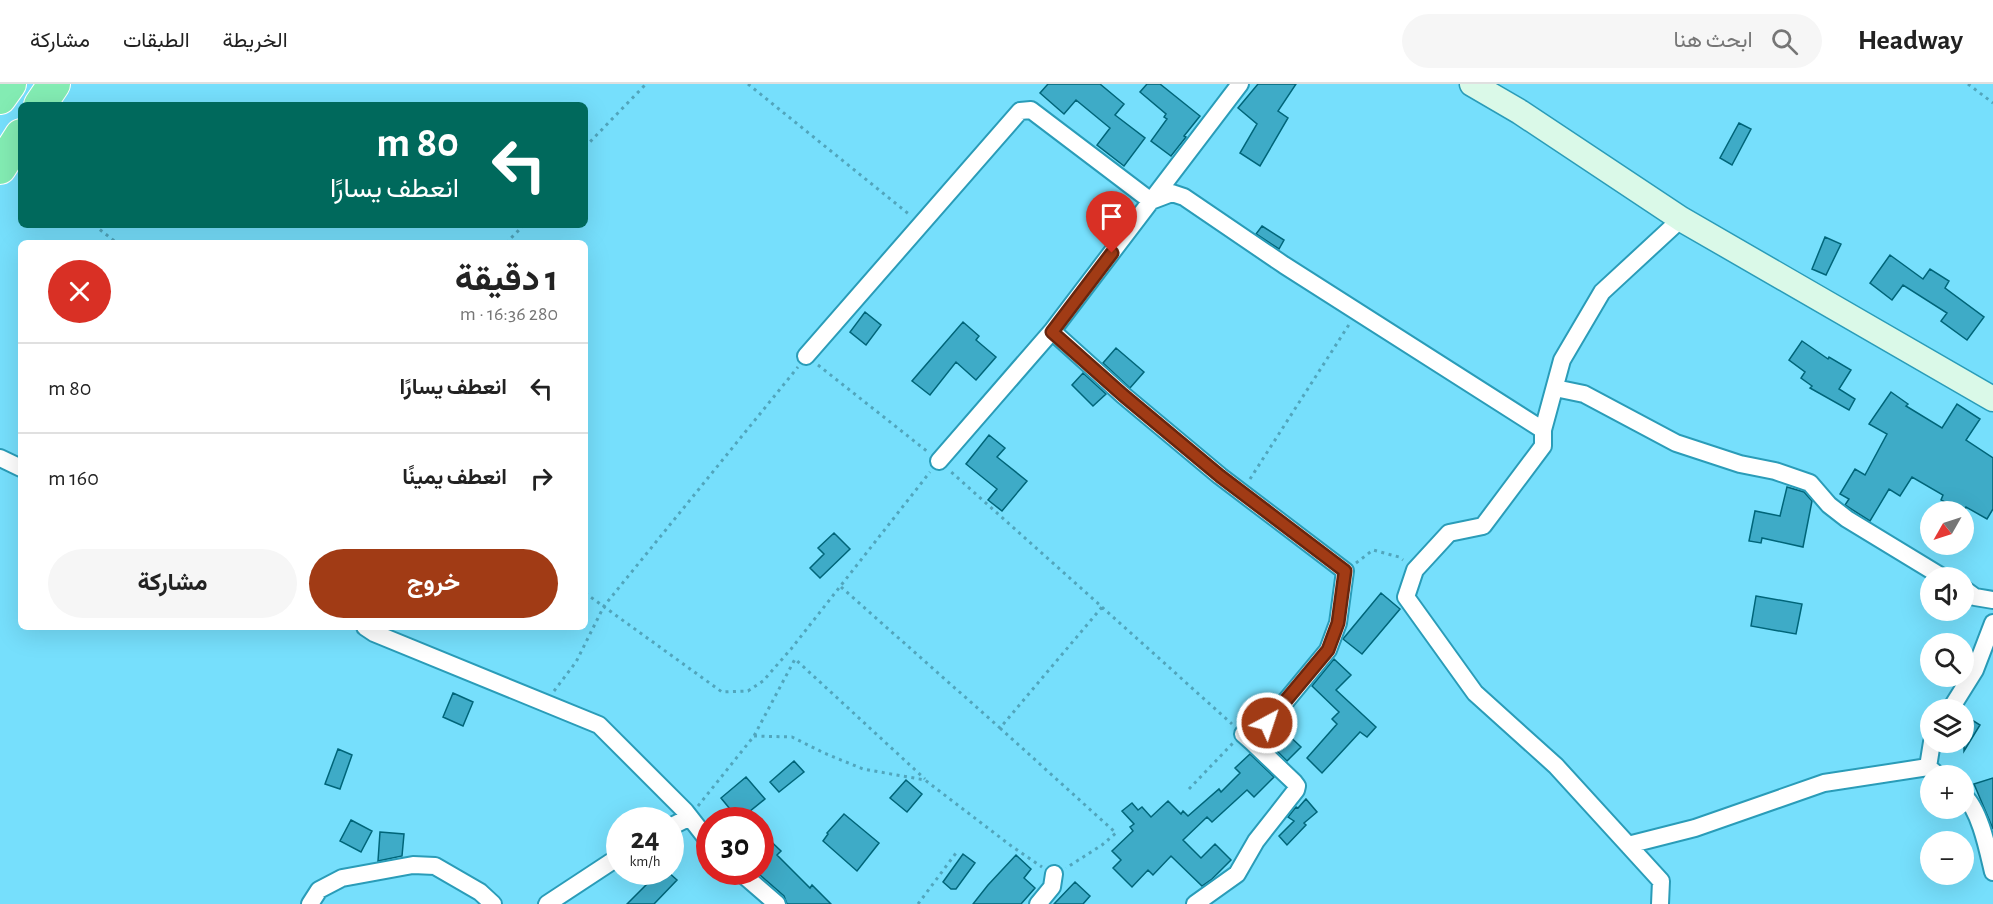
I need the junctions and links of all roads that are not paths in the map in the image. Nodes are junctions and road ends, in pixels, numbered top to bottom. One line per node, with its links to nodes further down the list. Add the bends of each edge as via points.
1 (10, 84): 5 (highway)
2 (54, 84): 6 (highway)
3 (1240, 84): 9 (street)
4 (1472, 84): 10 (street)
5 (0, 98)
6 (42, 102)
7 (18, 140): 8 (highway)
8 (0, 168)
9 (1151, 201): 11 (street); 12 (street, via 1031,110 1020,111); 15 (street, via 1172,193 1184,197)
10 (1681, 219): 13 (street, via 1602,292 1562,360); 14 (street)
11 (1052, 332): 17 (street); 40 (street, via 1123,395 1345,571 1338,623 1328,650 1247,738 1294,782 1296,790 1256,841 1237,874)
12 (806, 356)
13 (1555, 388): 15 (street); 19 (street, via 1584,394 1676,443 1809,483 1847,519)
14 (1993, 399)
15 (1543, 430): 30 (street, via 1544,446 1483,526 1449,533 1415,570 1406,597 1475,693 1556,766)
16 (0, 458): 18 (street)
17 (939, 461)
18 (18, 467)
19 (1926, 567)
20 (1974, 596): 21 (street)
21 (1993, 600)
22 (1993, 623): 24 (street, via 1976,670)
23 (370, 630): 27 (street, via 599,725)
24 (1957, 699)
25 (1920, 772): 30 (street, via 1824,783 1695,828)
26 (1974, 811): 32 (street)
27 (690, 817): 28 (street); 29 (street)
28 (684, 820)
29 (696, 825)
30 (1628, 845): 41 (street, via 1661,882)
31 (606, 865): 37 (street)
32 (1993, 872)
33 (1054, 874): 39 (street, via 1052,887)
34 (755, 885): 38 (street)
35 (310, 904): 36 (street, via 319,890 342,878 413,865 435,866)
36 (493, 904)
37 (547, 904)
38 (777, 904)
39 (1038, 904)
40 (1195, 904)
41 (1660, 904)

